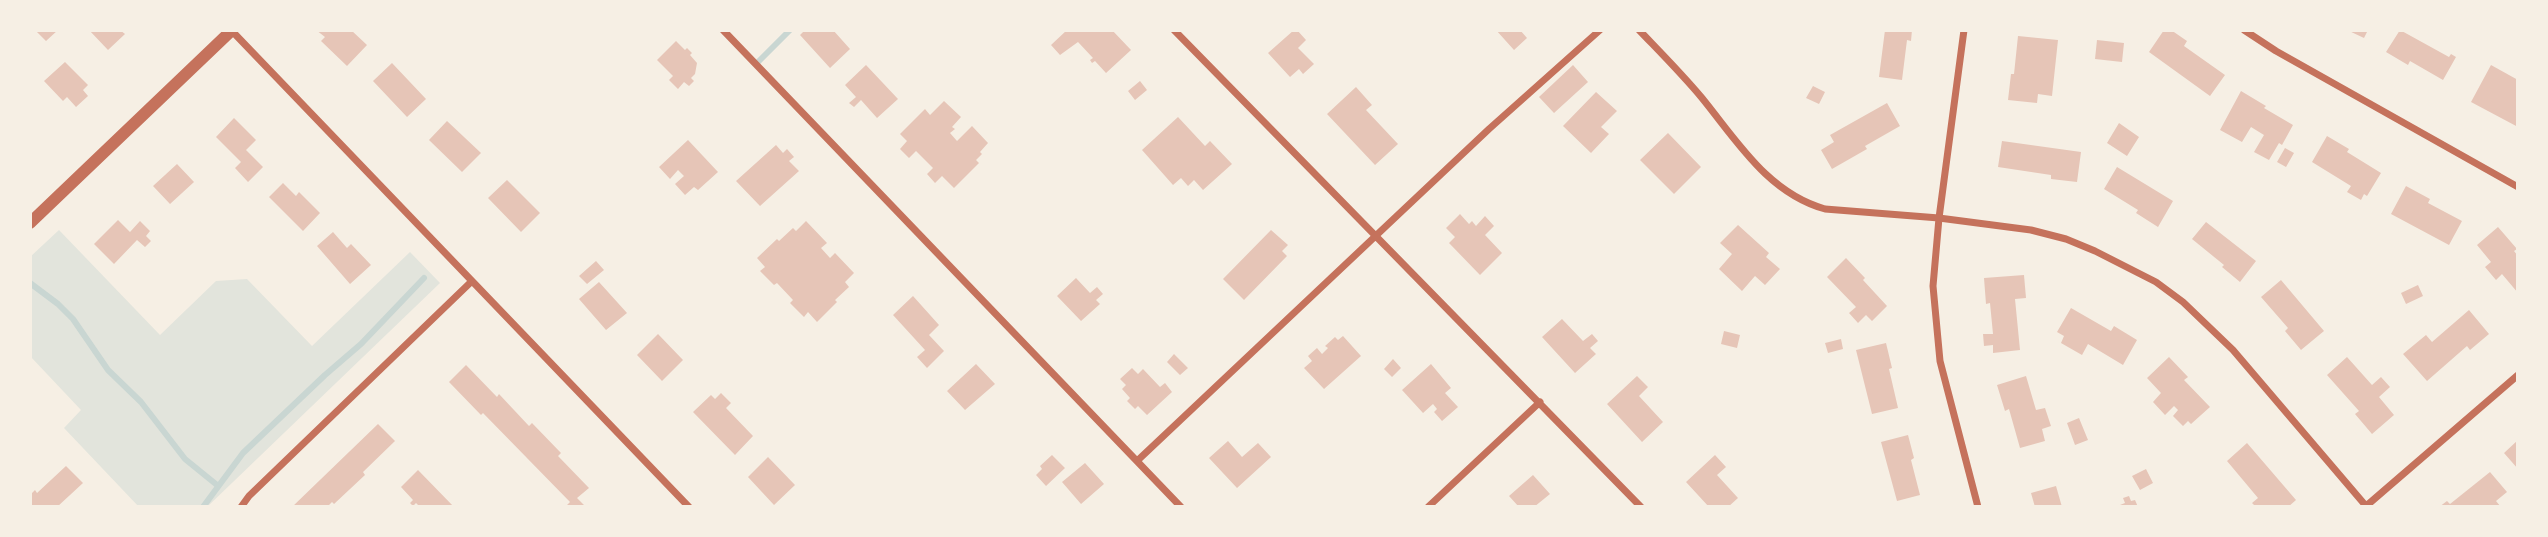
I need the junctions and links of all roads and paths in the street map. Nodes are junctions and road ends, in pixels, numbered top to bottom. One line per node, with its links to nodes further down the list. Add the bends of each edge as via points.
1 (231, 30): 10 (street); 12 (street)
2 (723, 30): 15 (street)
3 (1174, 30): 11 (street)
4 (1600, 30): 11 (street)
5 (1639, 30): 9 (street, via 1756,166 1789,194 1825,209)
6 (1964, 30): 9 (street)
7 (2244, 30): 8 (street)
8 (2518, 187)
9 (1939, 218): 21 (street, via 1933,286 1937,339); 22 (street, via 2066,239 2156,282 2200,316 2233,350)
10 (30, 223)
11 (1377, 234): 14 (street); 15 (street)
12 (471, 281): 16 (street); 17 (street)
13 (2518, 375): 22 (street)
14 (1540, 402): 19 (street); 20 (street)
15 (1137, 461): 18 (street)
16 (241, 507)
17 (689, 507)
18 (1181, 507)
19 (1428, 507)
20 (1641, 507)
21 (1978, 507)
22 (2365, 507)

